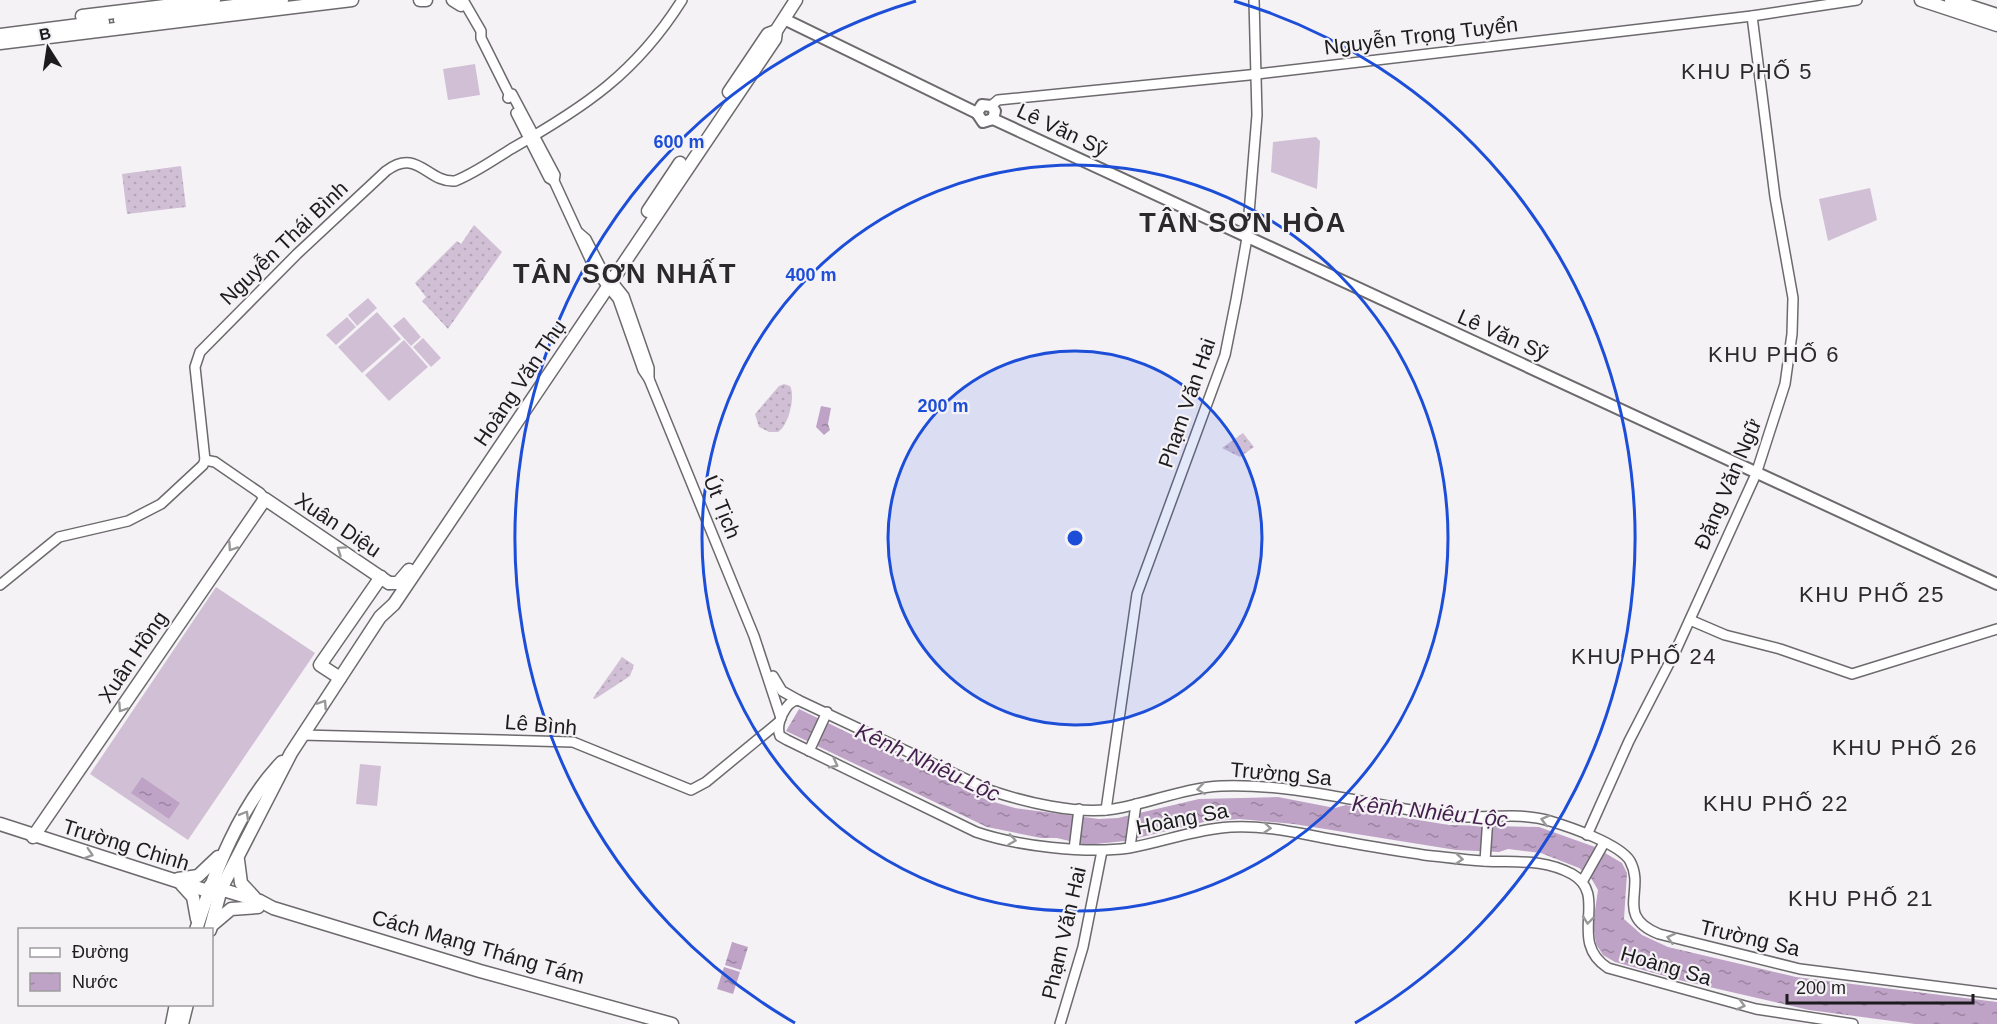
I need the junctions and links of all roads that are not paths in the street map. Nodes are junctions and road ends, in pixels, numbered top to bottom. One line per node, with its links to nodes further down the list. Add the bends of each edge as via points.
1 (214, 0): 14 (main road)
2 (282, 0): 14 (main road)
3 (420, 0): 4 (main road)
4 (426, 0)
5 (682, 0): 26 (street, Nguyễn Thái Bình, via 663,30 625,74)
6 (796, 0): 17 (main road, Hoàng Văn Thụ)
7 (1254, 0): 22 (street, Phạm Văn Hai)
8 (1857, 0): 16 (street, Nguyễn Trọng Tuyển)
9 (1922, 0): 18 (main road)
10 (1951, 0): 13 (main road)
11 (344, 1): 14 (main road)
12 (459, 1): 26 (street, Út Tịch, via 512,94)
13 (1974, 4): 15 (main road)
14 (150, 12): 19 (main road); 20 (main road); 21 (main road)
15 (1997, 15)
16 (1752, 16): 22 (street, Nguyễn Trọng Tuyển); 30 (street, Đặng Văn Ngữ, via 1793,314 1785,384)
17 (784, 19): 24 (main road); 28 (main road, Hoàng Văn Thụ, via 775,39)
18 (1997, 25)
19 (0, 27)
20 (0, 35)
21 (0, 43)
22 (1258, 74): 23 (street, Nguyễn Trọng Tuyển, via 998,100); 27 (street, Phạm Văn Hai)
23 (991, 106): 24 (main road, via 982,105); 25 (main road, via 995,111)
24 (977, 112): 25 (main road, via 983,122)
25 (993, 119): 27 (main road, Lê Văn Sỹ)
26 (532, 138): 28 (street, Út Tịch, via 555,175 554,181 579,233 586,239); 29 (street, Nguyễn Thái Bình, via 455,181 414,163 397,164 297,254 197,356 195,376)
27 (1246, 238): 30 (main road, Lê Văn Sỹ); 52 (street, Phạm Văn Hai, via 1226,349 1137,594)
28 (607, 281): 32 (main road, Hoàng Văn Thụ, via 402,579 398,583); 35 (main road, Hoàng Văn Thụ, via 394,604); 40 (street, Út Tịch, via 618,299 643,370 650,379)
29 (206, 460): 31 (street, Xuân Diệu, via 215,462); 34 (street, via 161,504 128,521 59,537)
30 (1756, 474): 33 (main road, Lê Văn Sỹ); 36 (street, Đặng Văn Ngữ)
31 (265, 499): 32 (main road, Xuân Diệu, one-way to 31); 54 (main road, Xuân Hồng, one-way to 54)
32 (385, 580): 35 (main road, via 389,598); 37 (main road, Hoàng Văn Thụ)
33 (1997, 584)
34 (0, 585)
35 (380, 617): 39 (main road, Hoàng Văn Thụ)
36 (1690, 620): 38 (street, via 1725,635 1852,674); 58 (street, Đặng Văn Ngữ)
37 (349, 623): 39 (main road); 41 (main road, Hoàng Văn Thụ, via 320,665)
38 (1997, 629)
39 (368, 636): 41 (main road, Hoàng Văn Thụ)
40 (759, 649): 42 (street, Út Tịch); 45 (street, Út Tịch)
41 (340, 678): 46 (main road, Hoàng Văn Thụ, one-way to 41)
42 (778, 686): 43 (street, Trường Sa)
43 (798, 700): 44 (street, Trường Sa); 45 (street, via 792,701)
44 (826, 715): 49 (street); 53 (street, Trường Sa, via 989,790)
45 (781, 720): 47 (street, Lê Bình); 48 (street)
46 (302, 735): 47 (street, Lê Bình, via 573,742 691,790); 50 (main road, Hoàng Văn Thụ)
47 (765, 736): 48 (street, Hoàng Sa)
48 (780, 736): 49 (street, Hoàng Sa)
49 (810, 749): 64 (street, Hoàng Sa, one-way to 64, via 976,832)
50 (291, 753): 60 (main road, Hoàng Văn Thụ, one-way to 50, via 261,788); 66 (main road, Hoàng Văn Thụ)
51 (1136, 807): 52 (street, Trường Sa); 55 (street, Trường Sa, one-way to 51, via 1253,786 1198,789); 62 (street)
52 (1106, 810): 53 (street, Trường Sa)
53 (1079, 811): 64 (street)
54 (47, 818): 59 (main road, Xuân Hồng); 61 (main road)
55 (1488, 821): 58 (street, Trường Sa, one-way to 55, via 1540,818); 67 (street)
56 (0, 824): 59 (main road, Trường Chinh)
57 (0, 831): 59 (main road, Trường Chinh)
58 (1587, 835): 63 (street, Trường Sa)
59 (33, 837): 61 (main road, Trường Chinh)
60 (230, 841): 68 (main road, via 203,873 192,878); 70 (main road, Hoàng Văn Thụ)
61 (61, 845): 68 (main road, Trường Chinh, one-way to 68)
62 (1131, 845): 65 (street, Hoàng Sa); 67 (street, Hoàng Sa, one-way to 67, via 1242,827 1284,830 1425,855)
63 (1602, 846): 69 (street); 74 (street, Trường Sa, one-way to 63, via 1800,969 1659,934 1644,927 1635,915 1630,861 1621,851)
64 (1074, 847): 65 (street, Hoàng Sa)
65 (1102, 851): 81 (street, Phạm Văn Hai, via 1083,947)
66 (240, 854): 70 (main road, Hoàng Văn Thụ); 71 (main road, via 241,883)
67 (1485, 857): 69 (street, Hoàng Sa, via 1536,862)
68 (170, 878): 70 (main road, Trường Chinh); 73 (main road, via 193,897)
69 (1584, 879): 82 (street, Hoàng Sa, one-way to 82, via 1590,902 1589,948 1608,968 1755,1009)
70 (214, 890): 71 (main road, Cách Mạng Tháng Tám); 72 (main road)
71 (259, 904): 72 (main road, via 231,909); 77 (main road, Cách Mạng Tháng Tám)
72 (208, 922)
73 (196, 928)
74 (1997, 994)
75 (176, 1006): 78 (main road)
76 (187, 1006): 79 (main road)
77 (639, 1019): 80 (main road, Cách Mạng Tháng Tám)
78 (172, 1024)
79 (182, 1024)
80 (672, 1024)
81 (1060, 1024)
82 (1853, 1024)

